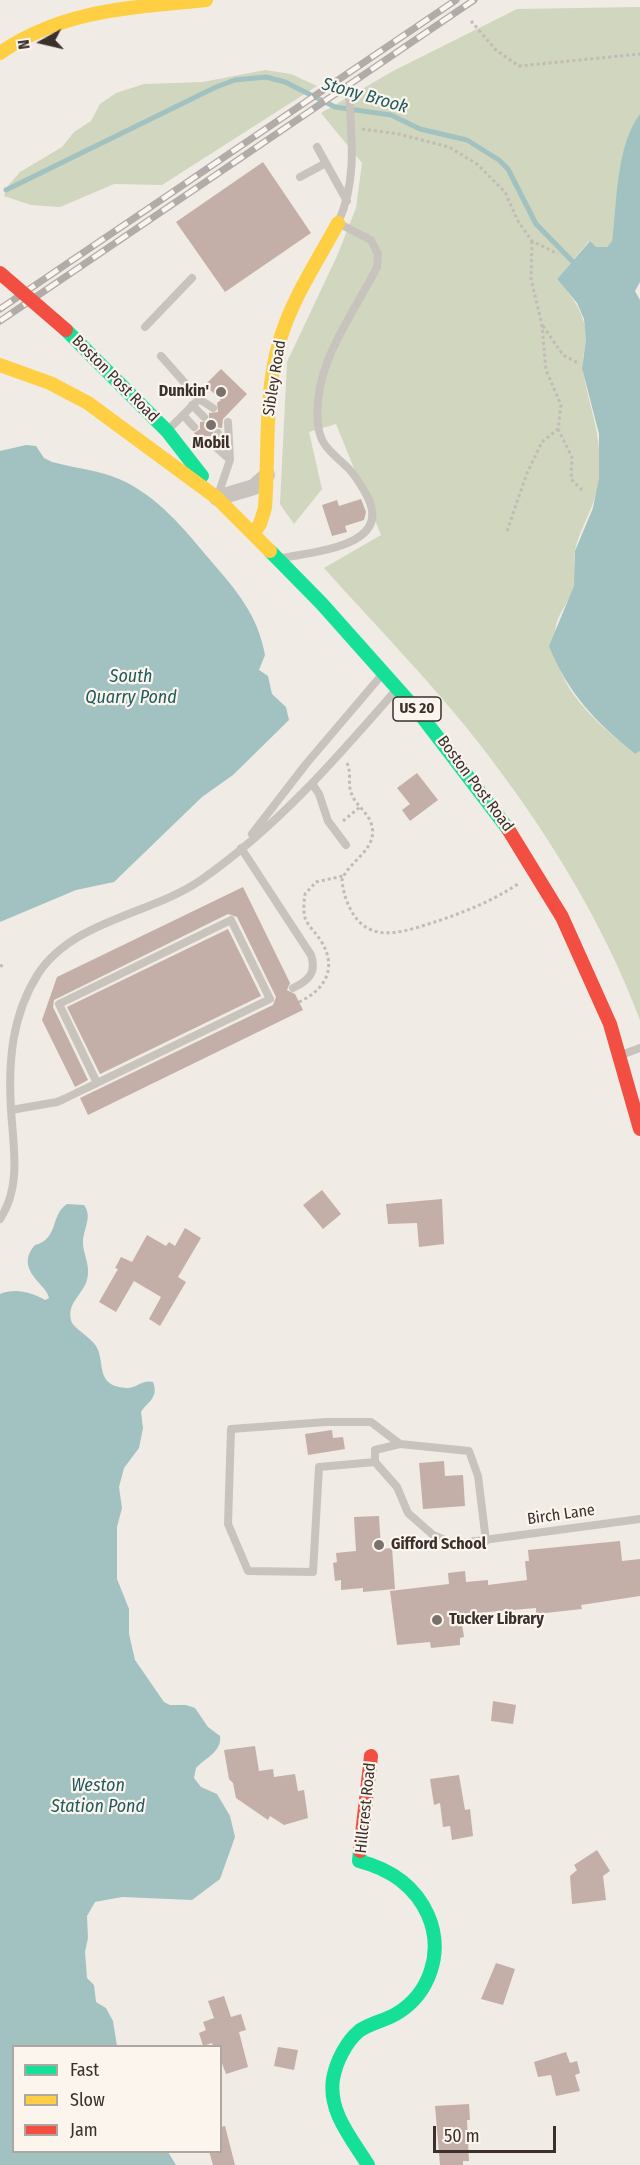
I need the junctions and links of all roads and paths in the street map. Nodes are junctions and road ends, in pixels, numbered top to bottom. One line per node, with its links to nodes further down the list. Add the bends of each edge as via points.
1 (206, 0): 3 (main road, via 78,16 39,28)
2 (471, 21): 4 (path, via 496,50 519,66)
3 (0, 53)
4 (640, 54)
5 (349, 94): 6 (lane)
6 (351, 127): 10 (lane, via 352,166); 12 (path, via 449,147 477,164 505,192)
7 (317, 147): 8 (lane)
8 (326, 163): 9 (lane); 10 (lane)
9 (300, 177)
10 (347, 201): 11 (lane)
11 (338, 224): 32 (main road, Sibley Road, via 279,341 269,411); 37 (lane, via 368,237 379,259 330,356 321,389 318,427 325,448 361,485 372,506 373,519 367,531 352,542)
12 (532, 241): 13 (path); 16 (path, via 531,279)
13 (558, 254)
14 (0, 273): 28 (main road, Boston Post Road / US 20, bridge, via 66,330)
15 (192, 278): 17 (lane)
16 (542, 325): 19 (path, via 563,355); 27 (path, via 546,370 561,405)
17 (145, 327)
18 (161, 356): 21 (lane)
19 (578, 363)
20 (0, 365): 34 (main road, Boston Post Road / US 20, via 50,383 88,403)
21 (196, 402): 22 (lane); 23 (lane); 24 (lane)
22 (213, 408)
23 (183, 415): 26 (lane); 28 (lane)
24 (204, 417)
25 (228, 422): 31 (lane)
26 (194, 427)
27 (558, 429): 33 (path, via 572,457 571,479); 35 (path, via 542,442)
28 (166, 431): 34 (main road, Boston Post Road / US 20)
29 (218, 433): 31 (lane)
30 (209, 441): 31 (lane)
31 (230, 460): 34 (lane)
32 (267, 475): 34 (street, via 254,487); 36 (main road, Sibley Road, via 263,516)
33 (583, 491)
34 (216, 498): 36 (main road, Boston Post Road / US 20)
35 (507, 531)
36 (253, 534): 37 (main road, Boston Post Road / US 20)
37 (279, 559): 38 (main road, Boston Post Road / US 20)
38 (384, 672): 39 (main road, Boston Post Road / US 20); 45 (lane)
39 (398, 688): 41 (lane); 51 (main road, Boston Post Road / US 20, via 480,788 541,879 582,957)
40 (353, 754): 42 (path, via 347,762 350,789)
41 (313, 785): 43 (lane); 45 (lane)
42 (360, 807): 43 (path); 46 (path, via 371,823 371,836 362,857)
43 (333, 829): 44 (lane)
44 (346, 845)
45 (241, 848): 48 (lane, via 311,955 310,977); 54 (lane, via 186,890 74,941 54,955 40,971 19,1010 14,1032)
46 (343, 876): 47 (path, via 345,896 355,917 369,929 388,934 420,929 489,902); 49 (path, via 315,882 305,894 306,919 325,948 329,967 324,985)
47 (519, 884)
48 (292, 988)
49 (299, 1002)
50 (640, 1048): 51 (lane)
51 (621, 1055): 53 (main road, Boston Post Road / US 20)
52 (98, 1083): 52 (lane, via 270,999 231,920 59,1004); 54 (lane, via 51,1104)
53 (635, 1087): 55 (main road, Boston Post Road / US 20)
54 (11, 1110): 56 (lane, via 14,1180)
55 (640, 1129)
56 (0, 1219)
57 (400, 1444): 58 (lane, via 375,1450); 58 (lane, via 371,1422 231,1429 228,1524 249,1571 313,1572 319,1467); 60 (lane, via 469,1451 478,1476)
58 (375, 1462): 60 (lane, Birch Lane, via 397,1487 408,1513 433,1535 454,1544)
59 (640, 1519): 60 (lane, Birch Lane)
60 (486, 1541)
61 (371, 1756): 62 (main road, Hillcrest Road, via 359,1861 376,1864 417,1895 432,1921 437,1942 435,1963 410,2004 395,2015 370,2023 352,2038 338,2062 333,2081 336,2111)
62 (368, 2165)

